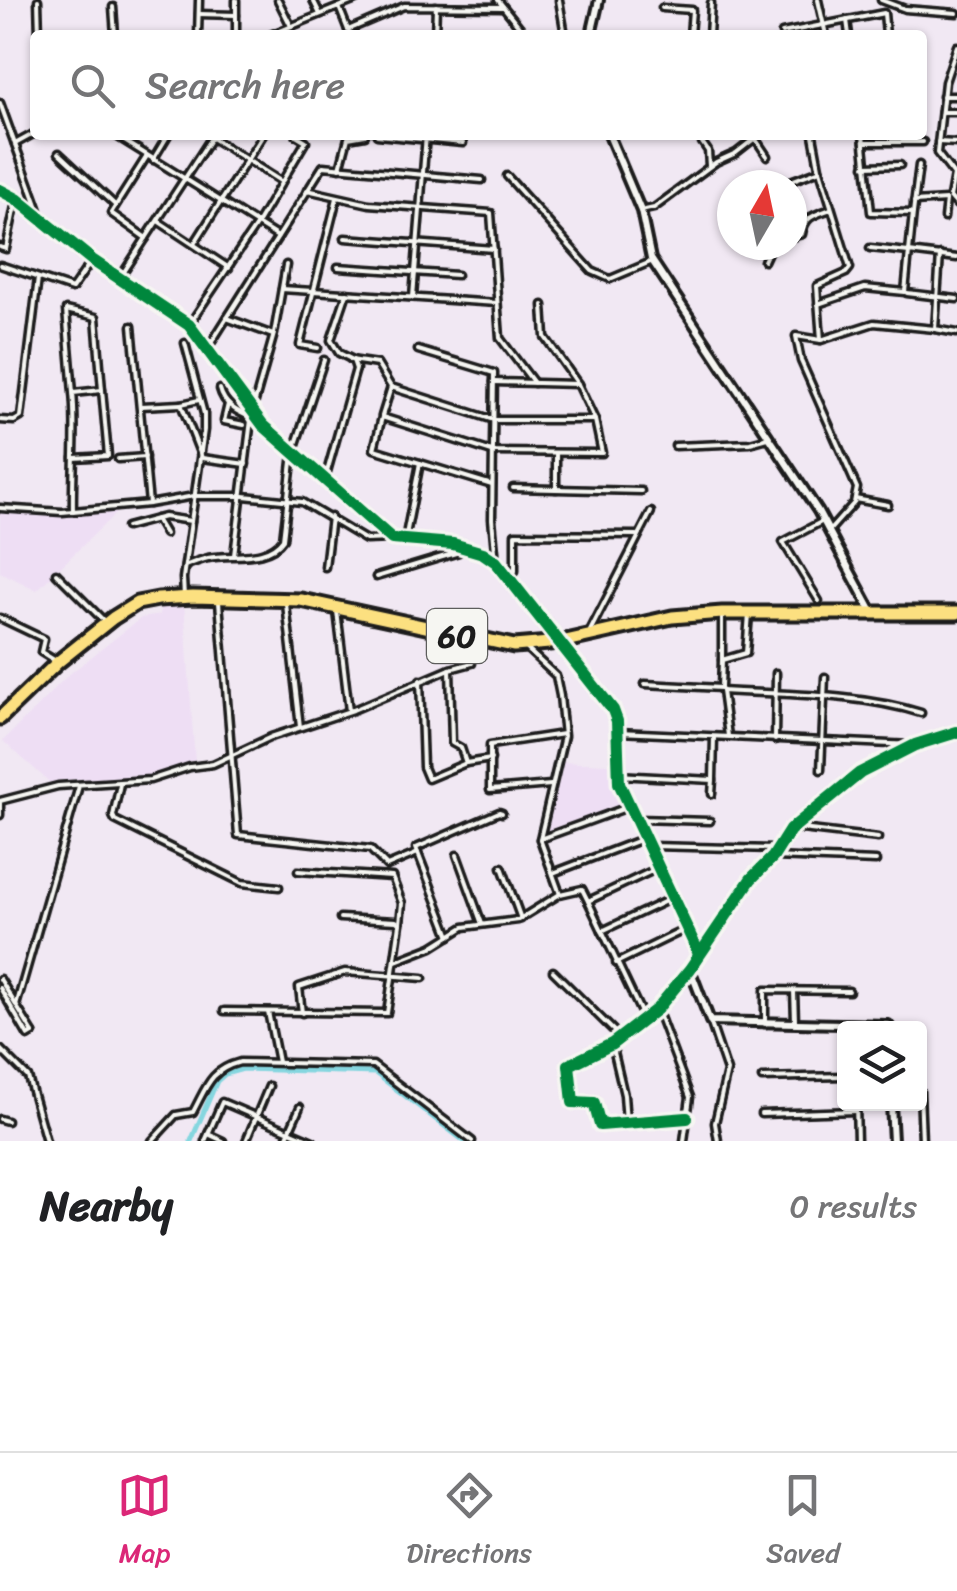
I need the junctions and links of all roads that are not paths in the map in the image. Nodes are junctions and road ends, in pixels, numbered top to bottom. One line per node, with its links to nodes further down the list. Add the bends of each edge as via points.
1 (38, 0): 28 (street)
2 (199, 0): 22 (street)
3 (236, 0): 23 (street)
4 (278, 0): 27 (street)
5 (314, 0): 24 (street)
6 (356, 0): 16 (street)
7 (498, 0): 17 (street)
8 (559, 0): 37 (street)
9 (599, 0): 38 (street)
10 (818, 0): 26 (street)
11 (905, 0): 19 (street)
12 (882, 1): 19 (street); 20 (street)
13 (432, 4): 17 (street); 34 (street, via 404,6); 35 (street)
14 (711, 4): 40 (street)
15 (113, 7): 29 (street)
16 (339, 7): 24 (street); 33 (street)
17 (503, 7): 36 (street)
18 (662, 8): 39 (street, via 692,10)
19 (905, 9): 21 (street)
20 (884, 13): 25 (street); 44 (street)
21 (957, 13)
22 (199, 14): 23 (street); 30 (street)
23 (236, 14): 31 (street)
24 (320, 14): 27 (street)
25 (847, 20): 26 (street); 43 (street)
26 (824, 25): 41 (street); 42 (street)
27 (291, 26): 32 (street)
28 (39, 30)
29 (115, 30)
30 (198, 30)
31 (236, 30)
32 (282, 30)
33 (348, 30)
34 (355, 30)
35 (435, 30)
36 (522, 30)
37 (564, 30)
38 (591, 30)
39 (690, 30)
40 (709, 30)
41 (798, 30)
42 (825, 30)
43 (848, 30)
44 (886, 30)
45 (957, 46): 46 (street)
46 (943, 96): 47 (street); 49 (street)
47 (957, 96)
48 (0, 103): 72 (street)
49 (941, 112): 50 (street); 69 (street)
50 (957, 112)
51 (30, 136): 72 (street)
52 (123, 140): 74 (street)
53 (165, 140): 76 (street)
54 (210, 140): 87 (street)
55 (218, 140): 77 (street)
56 (260, 140): 77 (street)
57 (304, 140): 89 (street)
58 (347, 140): 82 (street)
59 (425, 140): 84 (street)
60 (444, 140): 71 (street)
61 (612, 140): 101 (street)
62 (700, 140): 81 (street)
63 (753, 140): 81 (street)
64 (759, 140): 75 (street)
65 (814, 140): 83 (street)
66 (864, 140): 80 (street)
67 (894, 140): 68 (street)
68 (924, 142)
69 (938, 142): 70 (street); 97 (street, via 937,154 954,174 950,197)
70 (957, 142)
71 (463, 143)
72 (15, 144): 103 (street)
73 (58, 153): 96 (street)
74 (147, 156): 76 (street); 96 (street)
75 (767, 156)
76 (153, 160): 87 (street)
77 (247, 160): 89 (street); 94 (street)
78 (900, 165): 80 (street)
79 (918, 165): 95 (street)
80 (865, 166): 100 (street, via 871,212)
81 (709, 167): 101 (street)
82 (340, 168): 84 (street); 91 (street, via 323,166)
83 (820, 170): 85 (street); 99 (street)
84 (422, 175): 88 (street); 98 (street)
85 (807, 175)
86 (507, 176): 119 (street, via 592,270 610,279)
87 (186, 180): 94 (street); 104 (street)
88 (482, 180)
89 (282, 182): 106 (street)
90 (0, 190): 93 (street)
91 (307, 190): 92 (street); 107 (street)
92 (337, 198): 98 (street); 129 (street)
93 (17, 199): 103 (street); 112 (street, via 6,249)
94 (221, 202): 106 (street); 111 (street)
95 (914, 202): 100 (street); 102 (street, via 948,201)
96 (115, 206): 109 (street, via 111,214)
97 (957, 206)
98 (419, 209): 110 (street); 114 (street, via 491,214)
99 (832, 209): 105 (street); 136 (street, via 850,268 817,286)
100 (913, 213): 115 (street)
101 (642, 215): 119 (street)
102 (944, 218)
103 (42, 220): 118 (street)
104 (158, 221): 109 (street); 111 (street)
105 (807, 222)
106 (257, 224): 107 (street); 123 (street)
107 (278, 237): 138 (street)
108 (346, 238): 110 (street)
109 (147, 239): 127 (street)
110 (417, 243): 114 (street); 124 (street)
111 (194, 244): 123 (street)
112 (0, 248)
113 (870, 248): 115 (street)
114 (494, 249): 135 (street)
115 (909, 252): 116 (street); 130 (street)
116 (940, 256): 117 (street); 132 (street)
117 (957, 258)
118 (92, 260): 126 (street, via 72,289); 127 (street)
119 (653, 261): 169 (street)
120 (0, 265): 126 (street)
121 (286, 265): 128 (street)
122 (338, 266): 124 (street)
123 (229, 268): 139 (street)
124 (415, 272): 125 (street); 133 (street)
125 (456, 275)
126 (38, 278): 165 (street, via 21,417)
127 (119, 279): 139 (street)
128 (280, 290): 129 (street); 143 (street)
129 (313, 290): 131 (street); 147 (street, via 300,344)
130 (905, 292): 132 (street); 136 (street, via 865,288)
131 (347, 293): 133 (street); 150 (street, via 331,340)
132 (936, 296): 134 (street); 141 (street)
133 (413, 297): 135 (street)
134 (957, 299)
135 (496, 303): 152 (street, via 500,338)
136 (818, 304): 144 (street)
137 (543, 306): 153 (street, via 544,337)
138 (227, 318): 143 (street); 146 (street)
139 (189, 325): 146 (street)
140 (132, 326): 161 (street)
141 (936, 330): 142 (street); 144 (street, via 867,323)
142 (957, 332)
143 (273, 335): 163 (street)
144 (821, 340): 187 (street, via 795,337 854,479)
145 (185, 343): 158 (street)
146 (208, 348): 159 (street)
147 (318, 348)
148 (418, 350): 151 (street, via 494,373)
149 (324, 360): 171 (street)
150 (351, 360): 154 (street, via 377,364); 180 (street, via 356,369)
151 (494, 382): 152 (street); 166 (street)
152 (534, 383): 153 (street)
153 (578, 384): 167 (street)
154 (391, 387): 164 (street); 166 (street)
155 (220, 389): 162 (street)
156 (102, 390): 157 (street); 157 (street, via 96,317 66,310); 175 (street, via 108,456)
157 (73, 393): 175 (street)
158 (200, 400): 160 (street); 176 (street)
159 (243, 400): 162 (street); 163 (street)
160 (181, 404): 161 (street); 176 (street)
161 (141, 406): 174 (street)
162 (230, 406): 163 (street); 168 (street, via 224,421)
163 (252, 415): 171 (street); 179 (street)
164 (382, 417): 172 (street); 178 (street, via 374,449)
165 (0, 420)
166 (494, 420): 167 (street); 172 (street)
167 (595, 420): 173 (street, via 602,454)
168 (244, 425)
169 (768, 438): 170 (street); 197 (street)
170 (676, 446)
171 (293, 452): 180 (street); 188 (street)
172 (492, 452): 173 (street); 181 (street)
173 (556, 453): 183 (street)
174 (145, 457): 177 (street); 189 (street)
175 (73, 458): 192 (street)
176 (202, 458): 179 (street); 185 (street)
177 (118, 459)
178 (420, 463): 181 (street); 203 (street)
179 (246, 464): 186 (street)
180 (325, 480): 202 (street)
181 (492, 485): 206 (street)
182 (513, 488): 183 (street)
183 (556, 489): 184 (street)
184 (641, 490)
185 (194, 496): 186 (street); 189 (street); 196 (street)
186 (241, 496): 188 (street); 205 (street)
187 (856, 499): 190 (street); 199 (street)
188 (287, 500): 194 (street); 205 (street, via 276,548)
189 (148, 504): 192 (street)
190 (888, 505)
191 (0, 508): 192 (street)
192 (73, 511)
193 (651, 512): 201 (street)
194 (330, 517): 202 (street, via 366,540); 208 (street)
195 (156, 518): 196 (street); 198 (street); 200 (street)
196 (191, 520): 207 (street)
197 (824, 521): 199 (street); 215 (street, via 783,542)
198 (126, 527)
199 (829, 531): 220 (street)
200 (165, 534)
201 (637, 535): 211 (street, via 515,534 515,571); 223 (street)
202 (392, 539): 203 (street)
203 (405, 540): 204 (street)
204 (462, 546): 206 (street); 210 (street)
205 (234, 555): 207 (street)
206 (496, 562): 211 (street)
207 (184, 566): 212 (street)
208 (325, 567)
209 (56, 573): 222 (street)
210 (376, 577)
211 (508, 578): 225 (street)
212 (184, 597): 213 (highway, 60); 222 (highway, 60, via 136,604)
213 (219, 597): 214 (highway, 60); 250 (street)
214 (286, 600): 216 (highway, 60); 241 (street)
215 (819, 601)
216 (337, 608): 224 (highway, 60); 238 (street)
217 (957, 613): 220 (highway, 60)
218 (722, 614): 219 (highway, 60); 223 (highway, 60, via 672,617); 227 (street)
219 (749, 614): 220 (highway, 60); 227 (street, via 746,652)
220 (874, 614)
221 (0, 618): 228 (street, via 44,639 41,652)
222 (106, 623): 228 (highway, 60)
223 (590, 636): 225 (highway, 60)
224 (471, 639): 226 (highway, 60); 229 (street, via 472,663)
225 (561, 642): 226 (highway, 60); 242 (street, via 613,710)
226 (524, 646): 244 (street, via 558,679)
227 (722, 660): 234 (street)
228 (58, 662): 237 (highway, 60)
229 (450, 669): 232 (street); 252 (street, via 452,742)
230 (776, 673): 235 (street)
231 (825, 676): 236 (street)
232 (420, 680): 238 (street); 252 (street, via 428,780)
233 (645, 684): 234 (street)
234 (722, 690): 235 (street); 246 (street)
235 (775, 693): 236 (street); 247 (street)
236 (824, 698): 239 (street); 248 (street)
237 (6, 704): 240 (highway, 60)
238 (350, 711): 241 (street)
239 (921, 713)
240 (0, 718)
241 (300, 727): 250 (street)
242 (618, 732): 245 (street); 254 (street)
243 (957, 732): 249 (street)
244 (564, 734): 251 (street, via 490,745); 257 (street)
245 (714, 736): 246 (street); 255 (street)
246 (728, 737): 247 (street)
247 (774, 740): 248 (street)
248 (822, 741): 249 (street); 253 (street)
249 (915, 745): 266 (street, via 860,773)
250 (230, 757): 256 (street); 271 (street, via 238,836 370,849 387,866)
251 (492, 760): 252 (street); 257 (street, via 490,790)
252 (466, 763)
253 (820, 770)
254 (617, 775): 255 (street); 261 (street)
255 (713, 780): 259 (street)
256 (120, 784): 258 (street); 279 (street, via 115,820 242,884)
257 (551, 785): 268 (street)
258 (79, 786): 260 (street); 301 (street)
259 (712, 794)
260 (0, 802): 263 (street)
261 (628, 807): 264 (street); 268 (street)
262 (502, 813): 271 (street, via 416,848)
263 (0, 815)
264 (634, 818): 265 (street); 269 (street)
265 (710, 821)
266 (793, 828): 267 (street); 270 (street)
267 (878, 838)
268 (540, 839): 278 (street)
269 (645, 842): 270 (street); 276 (street); 278 (street)
270 (779, 849): 273 (street)
271 (418, 853): 289 (street)
272 (457, 854): 285 (street)
273 (773, 857): 274 (street); 290 (street)
274 (876, 861)
275 (502, 867): 284 (street)
276 (657, 868): 281 (street); 282 (street)
277 (298, 870): 286 (street, via 392,877 402,903)
278 (553, 873): 280 (street)
279 (278, 887)
280 (560, 894): 282 (street, via 578,888); 284 (street)
281 (671, 899): 287 (street); 288 (street)
282 (588, 901): 288 (street)
283 (340, 918): 286 (street, via 396,921)
284 (521, 919): 285 (street)
285 (482, 924): 289 (street)
286 (400, 928): 291 (street)
287 (686, 930): 290 (street); 292 (street)
288 (602, 931): 292 (street)
289 (450, 936): 291 (street)
290 (699, 954): 293 (street)
291 (396, 961): 295 (street)
292 (616, 962): 306 (street)
293 (690, 969): 302 (street); 307 (street)
294 (553, 971): 311 (street)
295 (394, 976): 296 (street); 305 (street, via 388,1013); 305 (street, via 345,972 299,987)
296 (423, 978)
297 (0, 979): 301 (street)
298 (0, 988): 301 (street, via 32,1037)
299 (794, 991): 300 (street); 308 (street, via 765,990); 309 (street)
300 (849, 991)
301 (16, 1006)
302 (658, 1009): 306 (street); 324 (street, via 690,1097)
303 (224, 1011): 304 (street)
304 (268, 1012): 305 (street); 314 (street)
305 (302, 1013)
306 (645, 1021): 311 (street)
307 (710, 1021): 308 (street); 339 (street, via 727,1071 715,1123)
308 (764, 1024): 309 (street)
309 (795, 1024): 310 (street)
310 (837, 1026)
311 (620, 1037): 312 (street)
312 (612, 1044): 327 (street); 327 (street, via 568,1065 574,1102 594,1103 600,1125)
313 (0, 1049): 330 (street, via 28,1076)
314 (278, 1062): 331 (street, via 222,1067 194,1112 176,1115); 337 (street, via 373,1065)
315 (837, 1076): 316 (street)
316 (762, 1078)
317 (269, 1086): 323 (street)
318 (300, 1107): 328 (street)
319 (856, 1111): 322 (street); 340 (street)
320 (891, 1111): 341 (street)
321 (921, 1111): 342 (street)
322 (761, 1114)
323 (256, 1117): 328 (street); 329 (street, via 222,1102); 334 (street)
324 (687, 1118): 327 (street); 338 (street)
325 (0, 1119): 326 (street)
326 (7, 1121)
327 (626, 1123)
328 (290, 1131): 335 (street); 336 (street)
329 (208, 1134): 332 (street); 333 (street)
330 (46, 1141)
331 (152, 1141)
332 (205, 1141)
333 (223, 1141)
334 (246, 1141)
335 (286, 1141)
336 (313, 1141)
337 (472, 1141)
338 (684, 1141)
339 (718, 1141)
340 (857, 1141)
341 (893, 1141)
342 (922, 1141)

